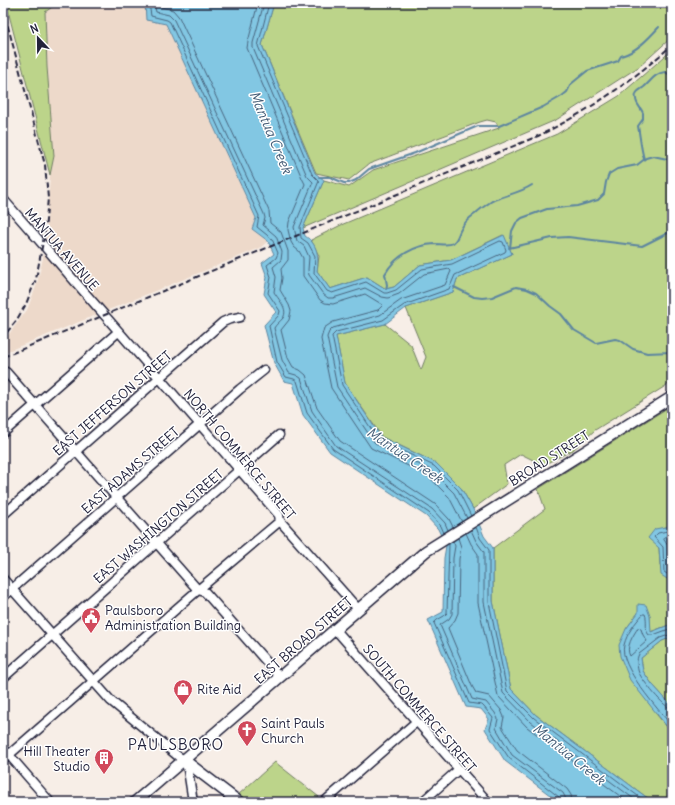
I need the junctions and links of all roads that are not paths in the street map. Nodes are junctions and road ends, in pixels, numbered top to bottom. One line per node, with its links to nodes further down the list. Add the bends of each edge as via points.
1 (3, 199): 2 (street, MANTUA AVENUE)
2 (104, 314): 4 (street, NORTH COMMERCE STREET)
3 (240, 317): 7 (street, EAST JEFFERSON STREET, via 223,322)
4 (118, 332): 7 (street, NORTH COMMERCE STREET); 9 (street)
5 (264, 370): 10 (street, EAST ADAMS STREET)
6 (6, 373): 9 (street)
7 (159, 378): 10 (street, NORTH COMMERCE STREET); 13 (street, EAST JEFFERSON STREET)
8 (672, 397): 18 (main road, BROAD STREET)
9 (35, 404): 11 (street); 13 (street)
10 (200, 424): 14 (street, NORTH COMMERCE STREET); 15 (street, EAST ADAMS STREET)
11 (3, 433)
12 (279, 436): 14 (street, EAST WASHINGTON STREET)
13 (76, 451): 15 (street); 16 (street, EAST JEFFERSON STREET)
14 (240, 470): 17 (street, NORTH COMMERCE STREET, via 279,515); 19 (street, EAST WASHINGTON STREET)
15 (116, 498): 19 (street); 21 (street, EAST ADAMS STREET)
16 (3, 515)
17 (280, 521): 22 (street); 24 (street, NORTH COMMERCE STREET)
18 (440, 541): 24 (main road, EAST BROAD STREET)
19 (157, 543): 22 (street); 26 (street, EAST WASHINGTON STREET)
20 (3, 578): 21 (street)
21 (12, 589): 23 (street, EAST ADAMS STREET); 26 (street)
22 (198, 590): 27 (street, via 205,592); 29 (street)
23 (3, 596)
24 (358, 609): 25 (main road, EAST BROAD STREET)
25 (335, 630): 27 (main road, EAST BROAD STREET); 30 (street, SOUTH COMMERCE STREET)
26 (52, 635): 28 (street, EAST WASHINGTON STREET); 29 (street)
27 (280, 677): 33 (main road, EAST BROAD STREET)
28 (3, 678)
29 (93, 681): 32 (street); 33 (street, via 121,710)
30 (416, 722): 34 (street, SOUTH COMMERCE STREET); 39 (street)
31 (3, 748): 32 (street)
32 (6, 758): 35 (street)
33 (184, 760): 36 (main road, EAST BROAD STREET); 37 (street); 38 (main road)
34 (458, 770): 40 (street); 41 (street, SOUTH COMMERCE STREET)
35 (50, 802)
36 (136, 802)
37 (193, 802)
38 (239, 802)
39 (324, 802)
40 (422, 802)
41 (488, 802)

